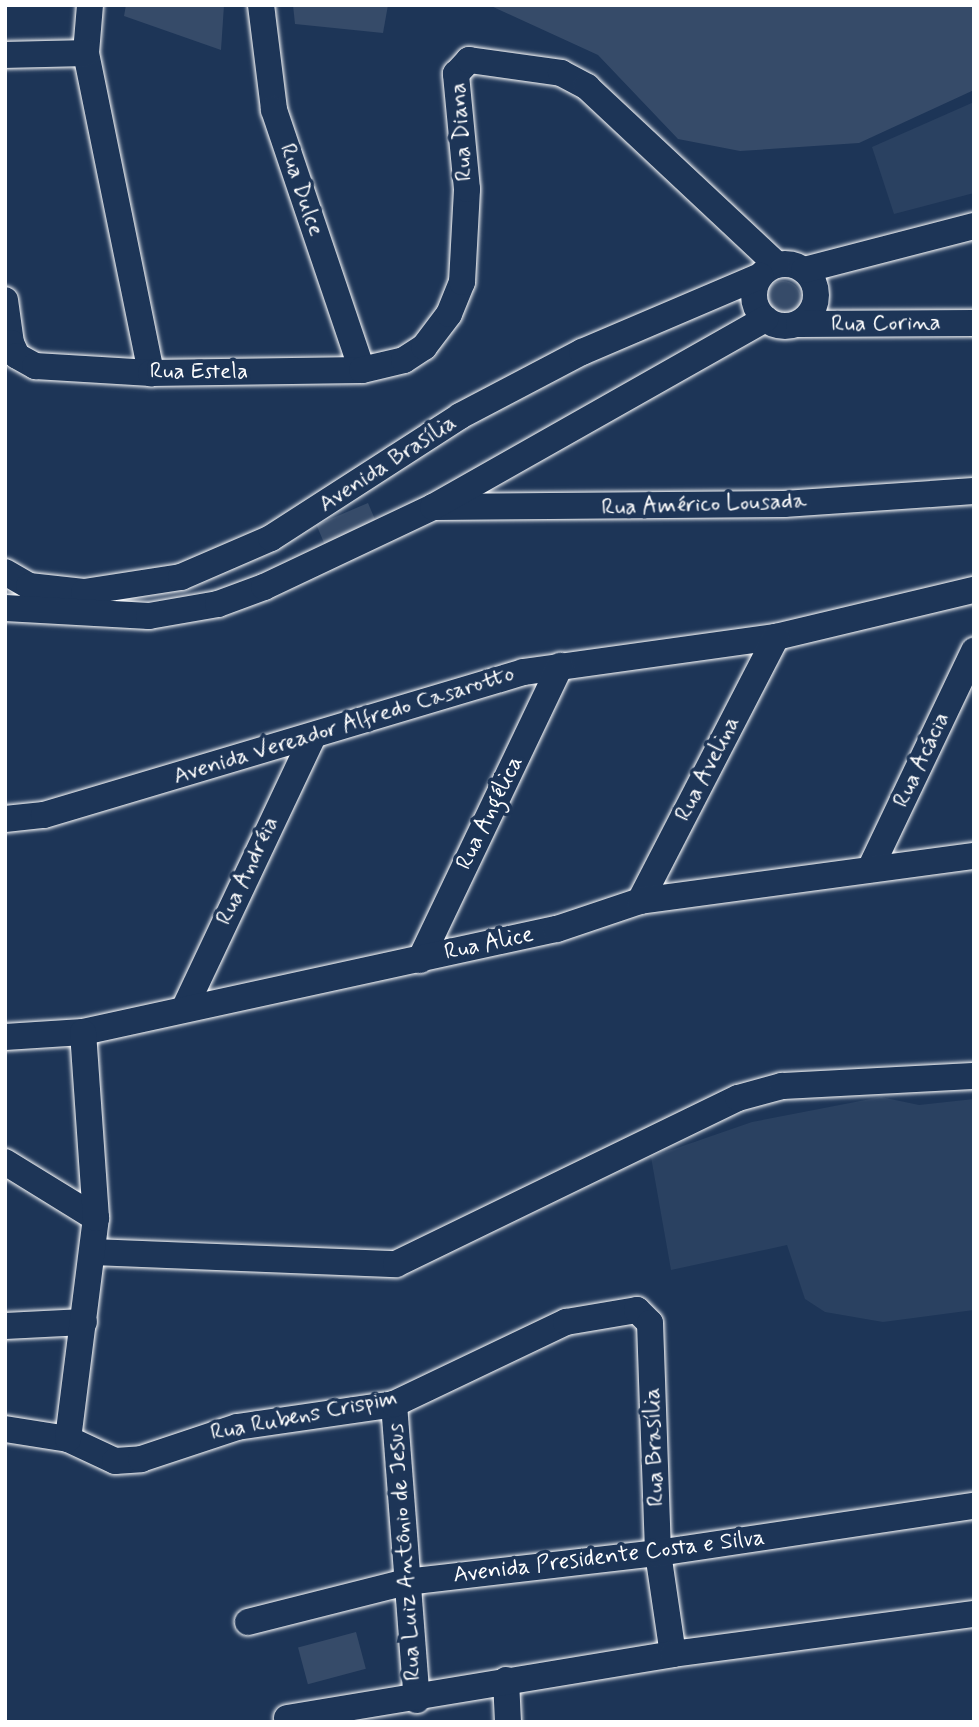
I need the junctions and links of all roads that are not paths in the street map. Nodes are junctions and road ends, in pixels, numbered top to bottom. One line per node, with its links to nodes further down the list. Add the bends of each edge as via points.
1 (90, 5): 3 (street)
2 (261, 5): 12 (street, Rua Dulce, via 274,110)
3 (86, 53): 4 (street); 13 (street)
4 (5, 55)
5 (974, 226): 6 (street)
6 (804, 270): 7 (street); 11 (street, via 817,299)
7 (769, 271): 9 (street, via 755,303); 12 (street, Rua Diana, via 587,88 561,73 470,60 456,74 467,189 462,282 424,346 404,359); 18 (street, Avenida Brasília, via 582,352 470,411 315,513 228,558 131,589)
8 (5, 300): 13 (street, Rua Estela, via 11,343 17,356 35,366)
9 (765, 319): 11 (street); 15 (street, Avenida Brasília)
10 (974, 323): 11 (street, Rua Corina)
11 (799, 324)
12 (362, 370): 13 (street, Rua Estela)
13 (150, 373)
14 (974, 491): 15 (street, Rua Américo Lousada, via 784,504)
15 (433, 508): 18 (street, Avenida Brasília, via 327,562 218,604 149,616)
16 (5, 572): 18 (street, Avenida Brasília)
17 (974, 590): 20 (street, Avenida Vereador Alfredo Casarotto)
18 (30, 599): 19 (street, Avenida Brasília)
19 (5, 608)
20 (776, 637): 22 (street, Avenida Vereador Alfredo Casarotto); 29 (street, Rua Avelina)
21 (974, 651): 28 (street, Rua Acácia)
22 (560, 666): 23 (street, Avenida Vereador Alfredo Casarotto, via 466,687); 30 (street, Rua Angélica)
23 (312, 738): 25 (street, Avenida Vereador Alfredo Casarotto); 31 (street, Rua Andréia)
24 (5, 802): 25 (street)
25 (44, 815): 26 (street, Avenida Vereador Alfredo Casarotto)
26 (5, 819)
27 (974, 856): 28 (street, Rua Alice)
28 (870, 869): 29 (street, Rua Alice)
29 (640, 901): 30 (street, Rua Alice, via 557,929)
30 (420, 960): 31 (street, Rua Alice)
31 (186, 1005): 32 (street, Rua Alice)
32 (83, 1032): 33 (street, Rua Alice); 36 (street)
33 (5, 1037)
34 (974, 1076): 37 (street, via 782,1086 738,1098 396,1264)
35 (5, 1162): 36 (street)
36 (96, 1218): 37 (street)
37 (93, 1252): 38 (street)
38 (84, 1322): 40 (street); 43 (street)
39 (650, 1323): 41 (street, Rua Rubens Crispim, via 644,1314 621,1308 566,1322); 45 (street, Rua Brasília)
40 (5, 1326)
41 (394, 1404): 43 (street, Rua Rubens Crispim, via 237,1427 141,1459 116,1461); 46 (street, Rua Luiz Antônio de Jesus)
42 (5, 1429): 43 (street)
43 (68, 1439)
44 (974, 1506): 45 (street, Avenida Presidente Costa e Silva)
45 (658, 1553): 46 (street, Avenida Presidente Costa e Silva); 49 (street, Rua Brasília)
46 (406, 1582): 48 (street, Avenida Presidente Costa e Silva); 51 (street, Rua Luiz Antônio de Jesus)
47 (974, 1614): 49 (street)
48 (248, 1622)
49 (673, 1654): 50 (street)
50 (506, 1680): 51 (street); 53 (street)
51 (417, 1700): 52 (street)
52 (287, 1718)
53 (508, 1722)

